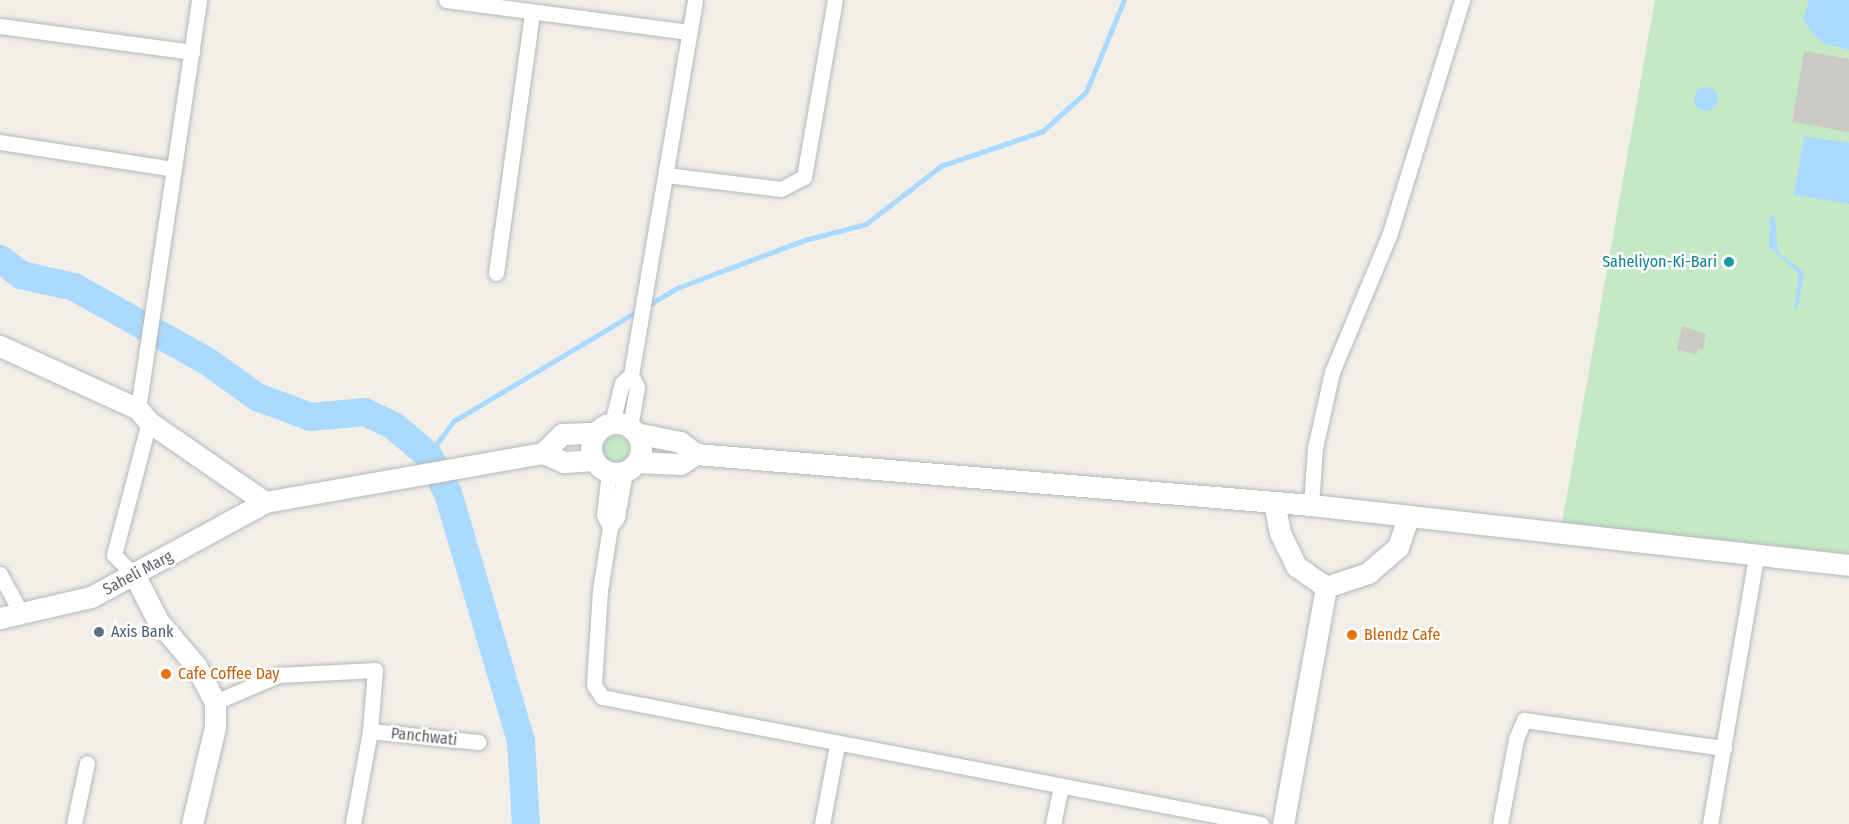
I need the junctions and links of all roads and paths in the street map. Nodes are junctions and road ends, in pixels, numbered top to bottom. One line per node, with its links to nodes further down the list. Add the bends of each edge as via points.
1 (199, 0): 9 (street)
2 (446, 0): 6 (street)
3 (695, 0): 8 (street)
4 (835, 0): 12 (street, via 804,177 781,189)
5 (1462, 0): 22 (street, via 1389,236 1332,372 1315,448)
6 (532, 14): 8 (street); 13 (street)
7 (0, 26): 9 (street)
8 (689, 32): 12 (street)
9 (192, 52): 11 (street)
10 (0, 142): 11 (street)
11 (174, 169): 15 (street)
12 (666, 175): 16 (street, via 631,375 637,387)
13 (496, 273)
14 (0, 346): 15 (main road)
15 (142, 408): 20 (main road); 27 (street, via 114,555)
16 (619, 429): 17 (main road, via 562,434); 18 (main road, via 680,442); 19 (main road, via 642,447); 19 (main road, via 591,446)
17 (543, 453): 19 (main road, via 564,462); 20 (main road, Saheli Marg)
18 (696, 454): 19 (main road, via 680,464); 21 (main road)
19 (616, 466): 34 (street, via 617,517 610,527 600,590 594,684 598,693 602,697)
20 (265, 502): 27 (main road, Saheli Marg)
21 (1274, 502): 22 (main road); 28 (main road, via 1280,533 1296,566)
22 (1311, 505): 23 (main road)
23 (1408, 518): 24 (main road); 28 (main road, via 1398,547 1368,573)
24 (1757, 553): 25 (main road); 35 (street)
25 (1849, 565)
26 (0, 574): 29 (street)
27 (135, 576): 29 (main road, Saheli Marg, via 91,597); 31 (main road, via 158,621 196,666)
28 (1326, 587): 44 (main road)
29 (21, 613): 30 (main road, Saheli Marg)
30 (0, 618)
31 (215, 702): 32 (street, Panchwati, via 279,675 375,670); 39 (main road, via 215,727)
32 (370, 731): 33 (street, Panchwati); 40 (street, Panchwati)
33 (478, 742)
34 (837, 745): 37 (street); 41 (street)
35 (1724, 748): 45 (street, via 1524,720 1516,739); 46 (street)
36 (87, 764): 38 (street)
37 (1061, 786): 42 (street); 43 (street)
38 (74, 824)
39 (192, 824)
40 (353, 824)
41 (822, 824)
42 (1053, 824)
43 (1261, 824)
44 (1284, 824)
45 (1500, 824)
46 (1710, 824)

